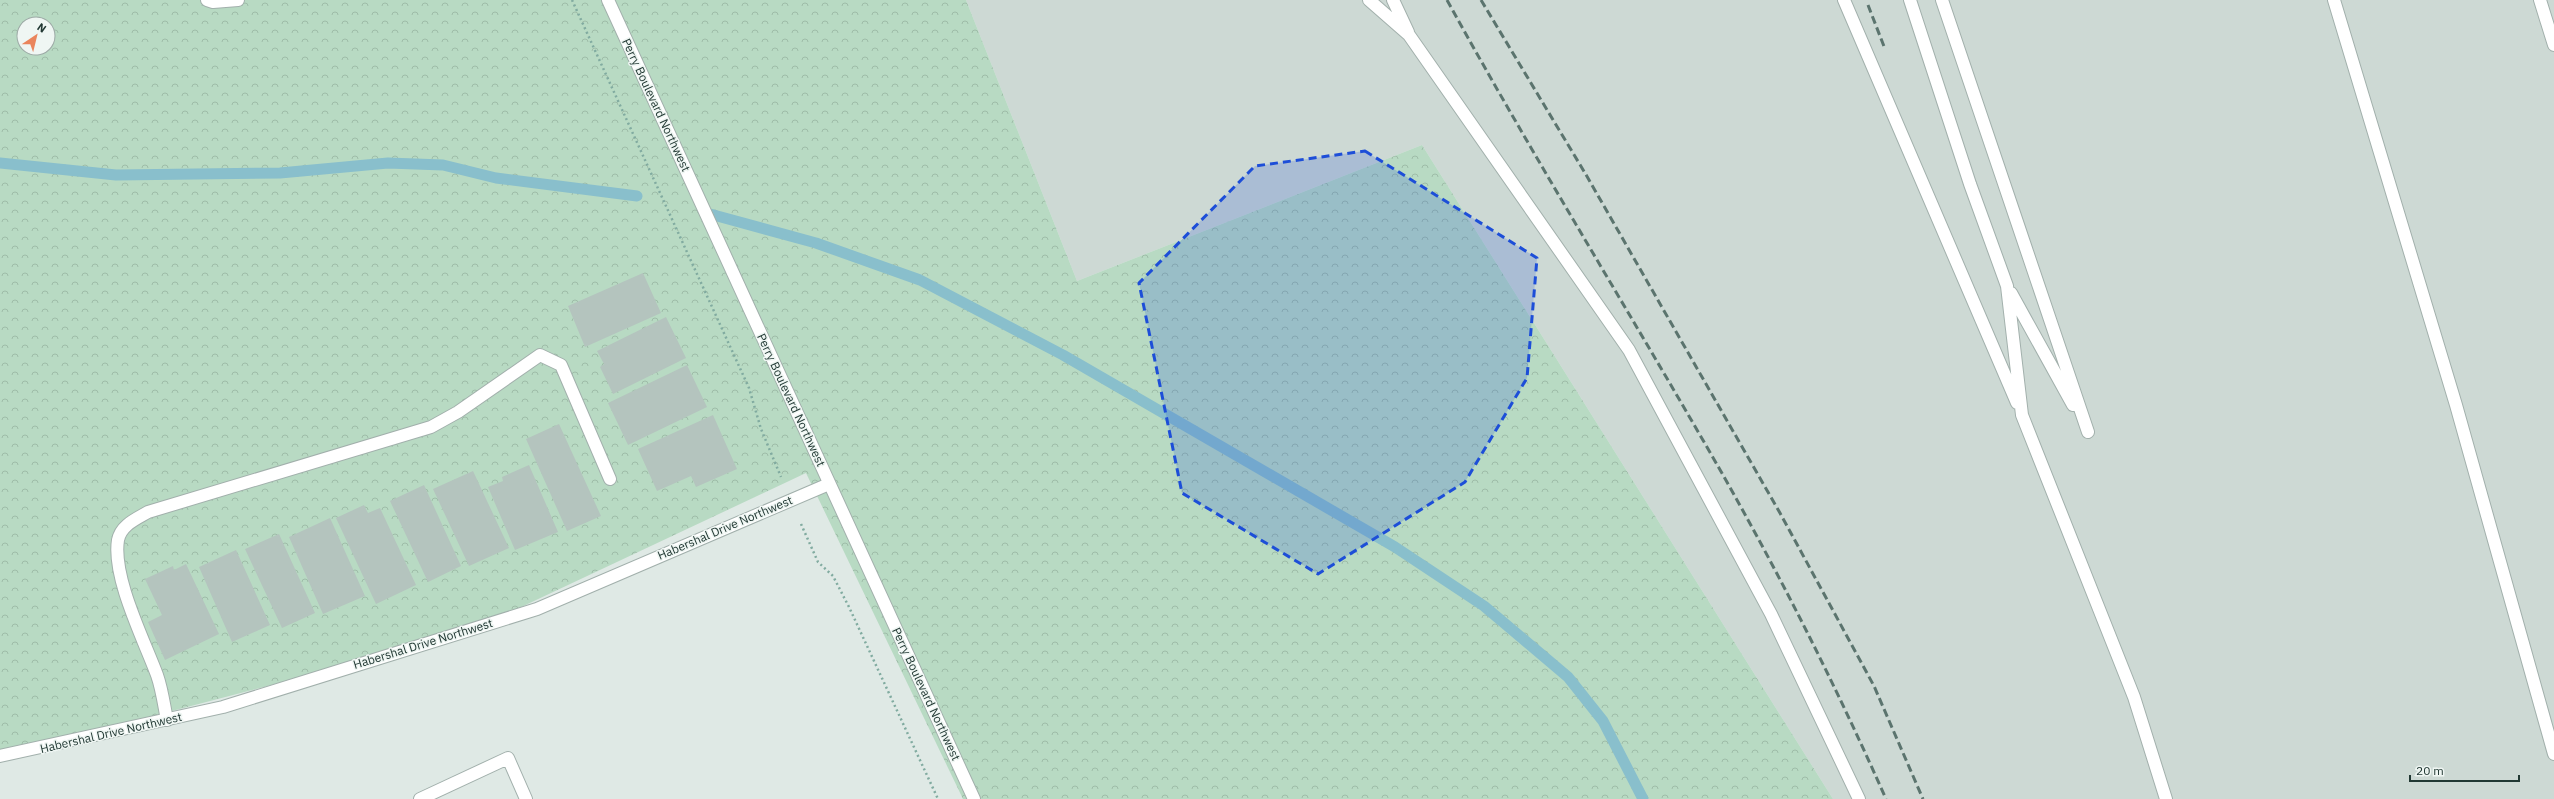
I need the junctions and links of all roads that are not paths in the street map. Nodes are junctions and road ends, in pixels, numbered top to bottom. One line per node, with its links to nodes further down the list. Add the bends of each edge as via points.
1 (207, 0): 2 (street)
2 (238, 0)
3 (608, 0): 16 (street, Perry Boulevard Northwest)
4 (1369, 0): 11 (street)
5 (1394, 0): 11 (street)
6 (1844, 0): 14 (street)
7 (1910, 0): 13 (street, via 1970,184)
8 (1942, 0): 13 (street, via 2088,432)
9 (2334, 0): 18 (street, via 2456,405)
10 (2540, 0): 12 (street)
11 (1409, 35): 23 (street, via 1630,350 1771,614)
12 (2554, 45)
13 (2007, 286): 14 (street)
14 (2022, 414): 24 (street, via 2134,697)
15 (610, 479): 17 (street, via 561,365 540,355 458,412 431,427 148,512 126,526 118,540 119,566 139,631 158,677)
16 (829, 484): 17 (street, Habershal Drive Northwest, via 537,609 222,707); 22 (street, Perry Boulevard Northwest)
17 (168, 720): 19 (street, Habershal Drive Northwest)
18 (2554, 754)
19 (0, 756)
20 (420, 799): 21 (street, via 508,758)
21 (526, 799)
22 (974, 799)
23 (1859, 799)
24 (2166, 799)

